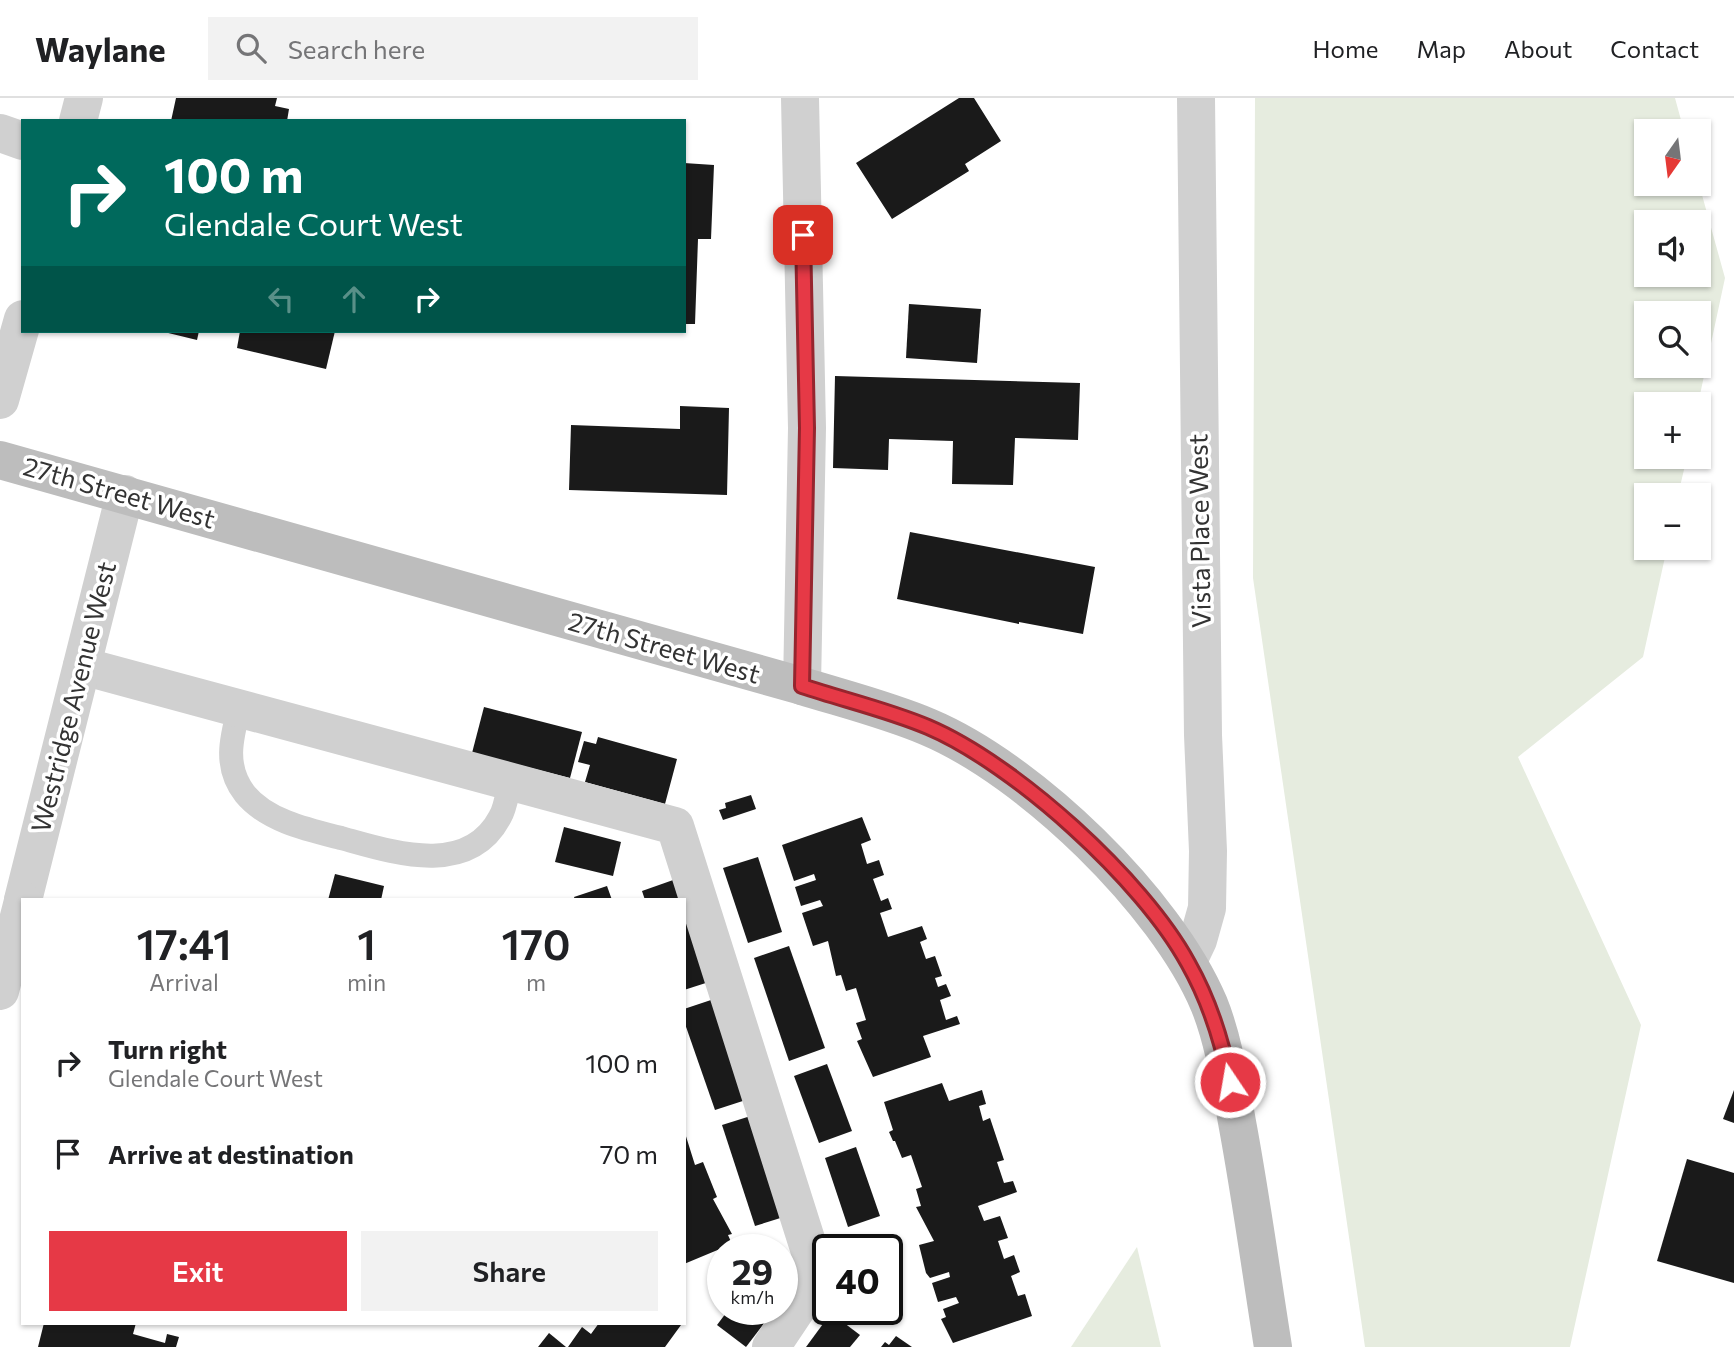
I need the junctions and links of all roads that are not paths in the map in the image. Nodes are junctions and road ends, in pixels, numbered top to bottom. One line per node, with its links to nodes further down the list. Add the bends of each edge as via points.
1 (84, 98): 4 (street)
2 (800, 98): 12 (street, via 807,428)
3 (1196, 98): 17 (street, Vista Place West, via 1208,862 1207,908)
4 (79, 119)
5 (0, 133): 6 (street)
6 (21, 140)
7 (21, 326): 8 (street)
8 (0, 400)
9 (0, 460): 10 (street, 27th Street West)
10 (125, 494): 11 (street, Westridge Avenue West); 12 (street, 27th Street West)
11 (82, 667): 13 (street); 15 (street, Westridge Avenue West)
12 (802, 686): 17 (street, 27th Street West, via 929,727 1006,772 1092,844 1139,894)
13 (239, 709): 14 (street); 14 (lane, via 229,743 234,775 257,806 308,830 403,855 439,856 463,850 493,829)
14 (510, 781): 19 (street, via 675,825 818,1277)
15 (24, 898)
16 (21, 908): 18 (street, Westridge Avenue West)
17 (1188, 961): 20 (street, 27th Street West, via 1210,1006 1226,1060)
18 (0, 991)
19 (771, 1347)
20 (1273, 1347)

